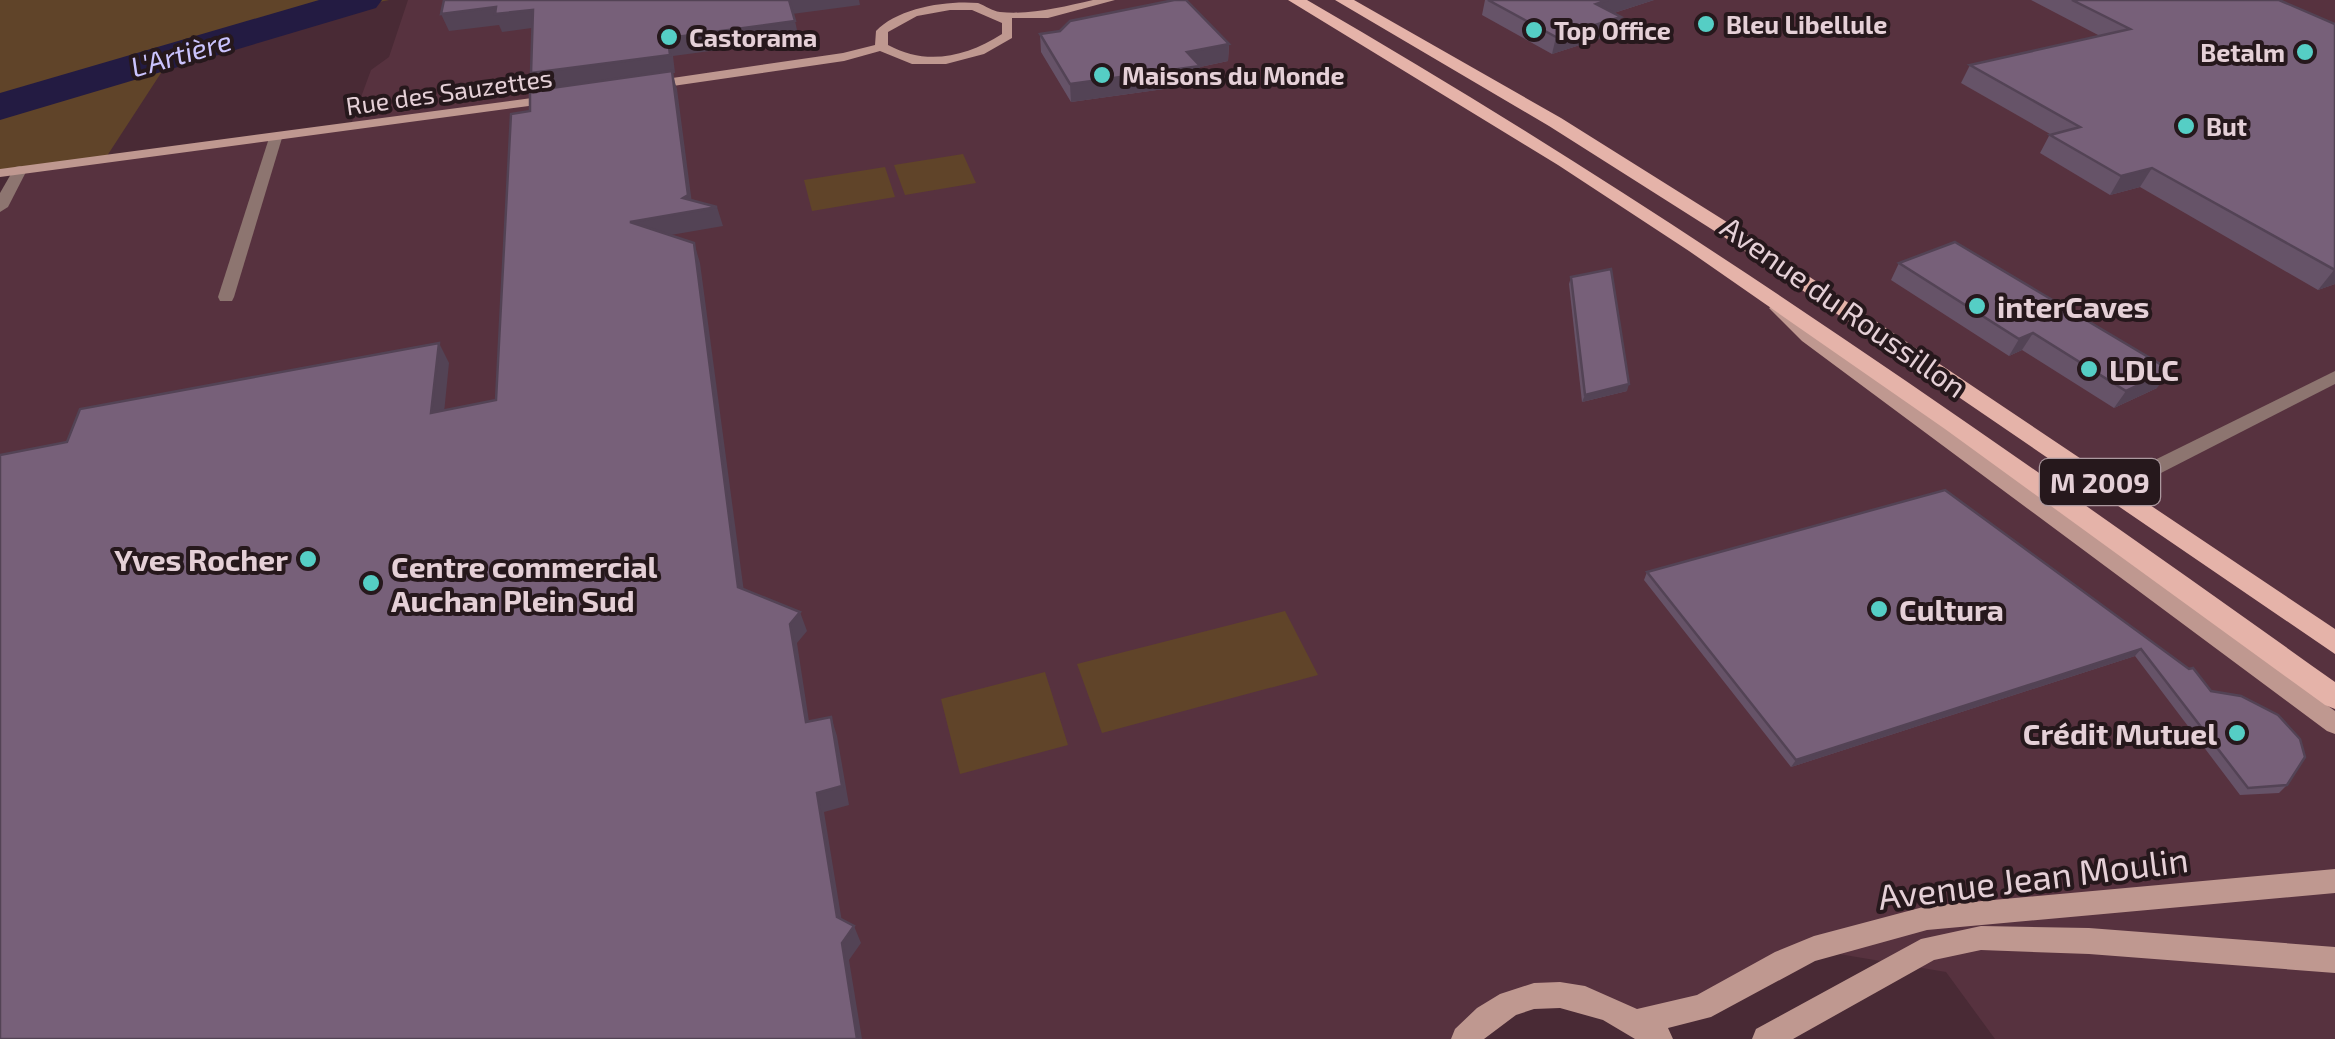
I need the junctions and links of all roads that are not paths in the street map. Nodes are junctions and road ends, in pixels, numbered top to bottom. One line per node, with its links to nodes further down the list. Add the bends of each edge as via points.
1 (1108, 0): 4 (main road)
2 (1296, 0): 14 (main road, Avenue du Roussillon / M 2009, via 1542,144)
3 (1342, 0): 17 (main road, Avenue du Roussillon / M 2009, via 1554,122 1768,257)
4 (1048, 14): 5 (main road); 6 (main road)
5 (1000, 15): 6 (main road, via 1008,21); 7 (main road, via 963,6 919,12 888,24)
6 (1008, 35): 7 (main road, via 950,60 917,61)
7 (881, 47): 8 (main road)
8 (638, 87)
9 (560, 98): 10 (main road, Rue des Sauzettes)
10 (275, 138): 11 (main road, Rue des Sauzettes); 15 (street)
11 (20, 170): 12 (main road, Rue des Sauzettes); 13 (street)
12 (0, 173)
13 (0, 208)
14 (1744, 275): 19 (main road, Avenue du Roussillon / M 2009); 20 (main road, via 1808,337)
15 (226, 297)
16 (2335, 377): 17 (street)
17 (2112, 490): 18 (main road, Avenue du Roussillon / M 2009)
18 (2335, 643)
19 (2263, 645): 21 (main road); 22 (main road, Avenue du Roussillon / M 2009)
20 (2270, 676): 21 (main road); 22 (main road)
21 (2298, 686): 22 (main road)
22 (2328, 701): 23 (main road)
23 (2335, 724)
24 (2334, 881): 26 (main road, Avenue Jean Moulin, via 1927,918 1784,961)
25 (2335, 960): 28 (main road, Avenue Jean Moulin, via 1981,938 1930,948)
26 (1648, 1030): 27 (main road, via 1592,1000 1548,994 1494,1011)
27 (1466, 1039)
28 (1766, 1039)

